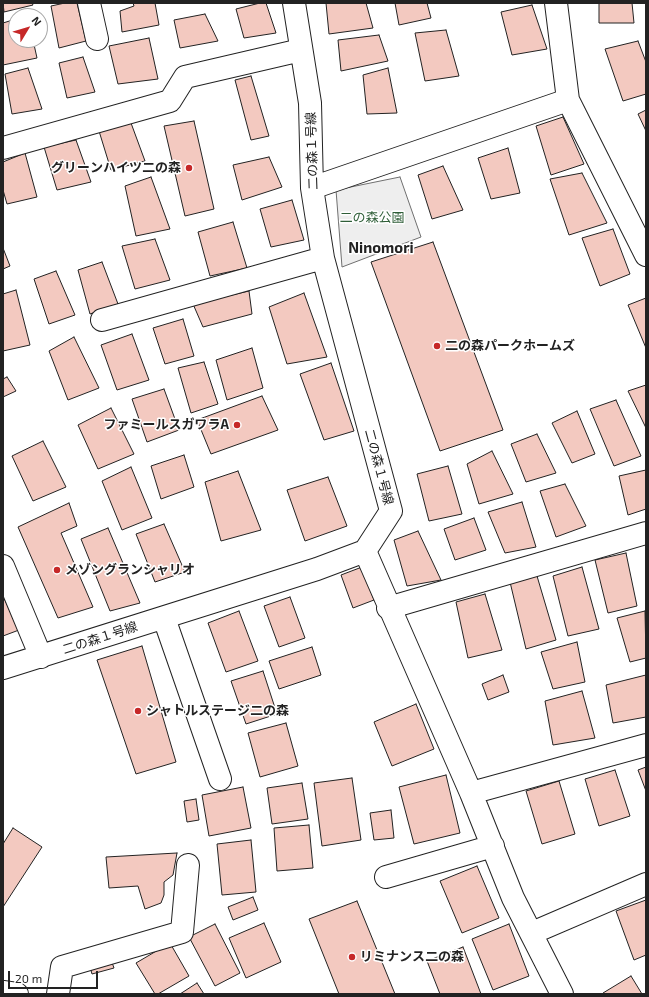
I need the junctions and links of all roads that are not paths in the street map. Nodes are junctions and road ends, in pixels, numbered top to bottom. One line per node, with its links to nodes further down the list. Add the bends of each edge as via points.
1 (89, 3): 4 (street)
2 (294, 3): 5 (street, 二の森１号線)
3 (556, 3): 6 (street)
4 (97, 39)
5 (301, 50): 7 (street, via 186,77 170,101); 8 (street, 二の森１号線, via 310,103)
6 (568, 100): 8 (street); 9 (street)
7 (3, 148)
8 (312, 188): 10 (street, 二の森１号線)
9 (646, 255)
10 (323, 258): 11 (street); 13 (street, 二の森１号線, via 391,511)
11 (102, 320)
12 (646, 533): 15 (street)
13 (365, 551): 15 (street); 16 (street, 二の森１号線)
14 (3, 566): 17 (street)
15 (388, 608): 21 (street)
16 (164, 618): 17 (street, 二の森１号線); 20 (street)
17 (41, 657): 18 (street, 二の森１号線)
18 (3, 668)
19 (646, 744): 21 (street)
20 (220, 779)
21 (471, 792): 22 (street)
22 (492, 846): 24 (street); 26 (street)
23 (188, 865): 29 (street, via 182,932 62,967)
24 (386, 877)
25 (646, 884): 26 (street)
26 (532, 933): 30 (street)
27 (3, 992): 28 (street)
28 (17, 994)
29 (58, 994)
30 (562, 994)

